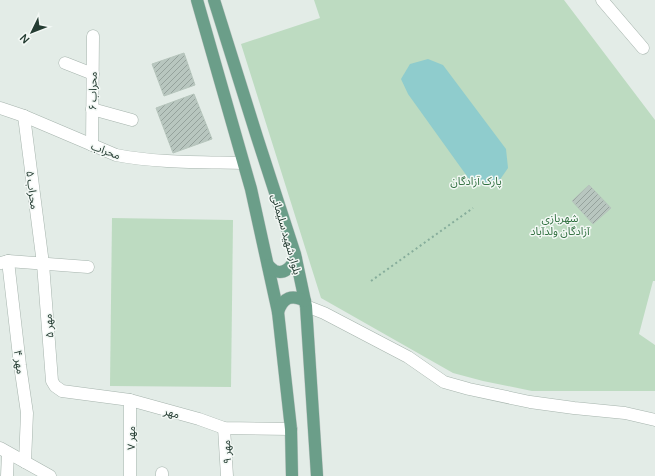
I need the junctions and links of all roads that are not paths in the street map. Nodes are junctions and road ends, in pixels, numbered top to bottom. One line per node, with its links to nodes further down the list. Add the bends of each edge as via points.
1 (196, 0): 13 (main road, بلوار شهید سلیمانی)
2 (214, 0): 14 (main road, بلوار شهید سلیمانی)
3 (602, 0): 5 (street)
4 (93, 36): 7 (street, محراب ۶)
5 (643, 48)
6 (65, 63): 7 (street)
7 (92, 74): 9 (street, محراب ۶)
8 (0, 108): 10 (street, محراب)
9 (92, 109): 11 (street); 12 (street, محراب ۶)
10 (24, 116): 12 (street, محراب); 16 (street, محراب ۵)
11 (132, 120)
12 (92, 145): 13 (street, محراب, via 130,158)
13 (243, 163): 17 (main road, بلوار شهید سلیمانی)
14 (296, 259): 17 (main road, via 282,272 275,271); 19 (main road, بلوار شهید سلیمانی)
15 (4, 262): 16 (street); 27 (street, مهر ۴, via 27,413)
16 (42, 264): 18 (street); 21 (street, مهر ۵, via 52,381)
17 (268, 265): 20 (main road, بلوار شهید سلیمانی)
18 (88, 267)
19 (306, 303): 20 (main road, via 292,297 280,305); 23 (street, via 408,357 444,382 530,402 625,413); 33 (main road, بلوار شهید سلیمانی)
20 (278, 312): 25 (main road, بلوار شهید سلیمانی)
21 (55, 386): 22 (street, مهر, via 62,391)
22 (130, 400): 24 (street, مهر); 30 (street, مهر ۷)
23 (655, 420)
24 (224, 428): 25 (street, مهر); 31 (street, مهر ۹)
25 (291, 429): 32 (main road, بلوار شهید سلیمانی)
26 (4, 450): 27 (street); 28 (street)
27 (25, 462): 29 (street)
28 (7, 476)
29 (50, 476)
30 (130, 476)
31 (227, 476)
32 (292, 476)
33 (316, 476)

